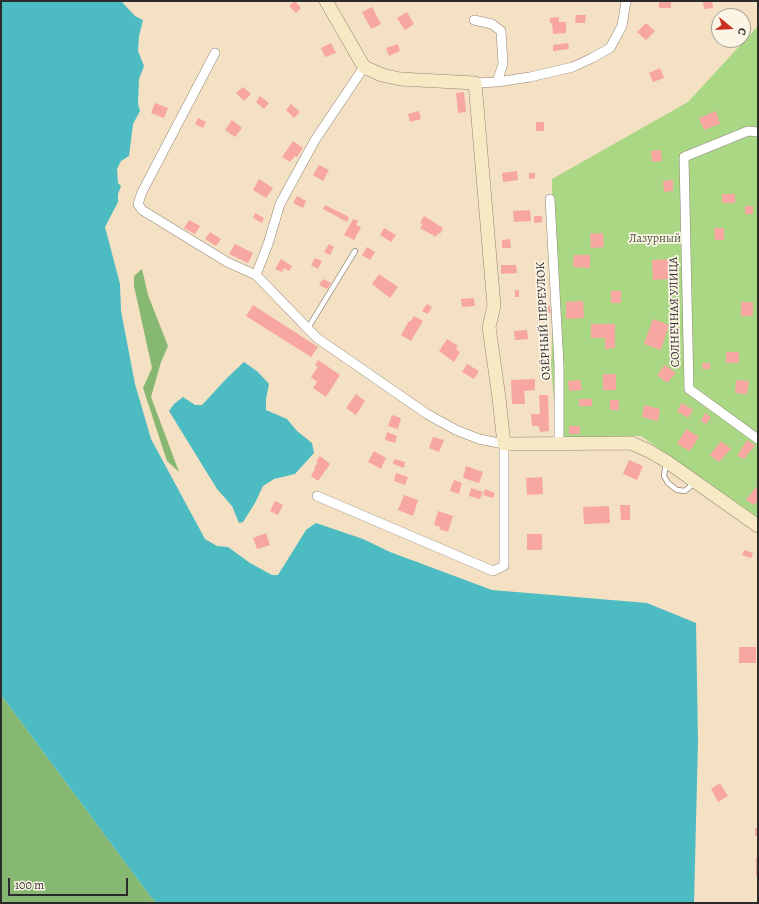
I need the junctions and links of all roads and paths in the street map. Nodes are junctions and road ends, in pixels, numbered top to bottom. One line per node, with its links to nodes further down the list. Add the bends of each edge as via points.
1 (326, 1): 5 (street)
2 (626, 1): 6 (street, via 622,26 610,48 572,67)
3 (474, 20): 6 (street, via 492,24 501,32 503,64)
4 (215, 53): 11 (street, via 138,204 142,210)
5 (364, 67): 7 (street, via 400,79); 11 (street, via 315,140 280,204)
6 (497, 82): 7 (street)
7 (475, 83): 15 (street, via 494,306 489,327)
8 (758, 132): 13 (street, СОЛНЕЧНАЯ УЛИЦА, via 748,130 684,157 689,389)
9 (550, 199): 14 (street, ОЗЁРНЫЙ ПЕРЕУЛОК, via 559,365)
10 (355, 251): 12 (lane)
11 (256, 276): 12 (street)
12 (308, 328): 15 (street, via 317,338 427,414 479,439)
13 (758, 438)
14 (560, 442): 15 (street); 17 (street, via 630,443 649,451)
15 (504, 444): 16 (street, via 504,566 493,571)
16 (317, 496)
17 (758, 526)

